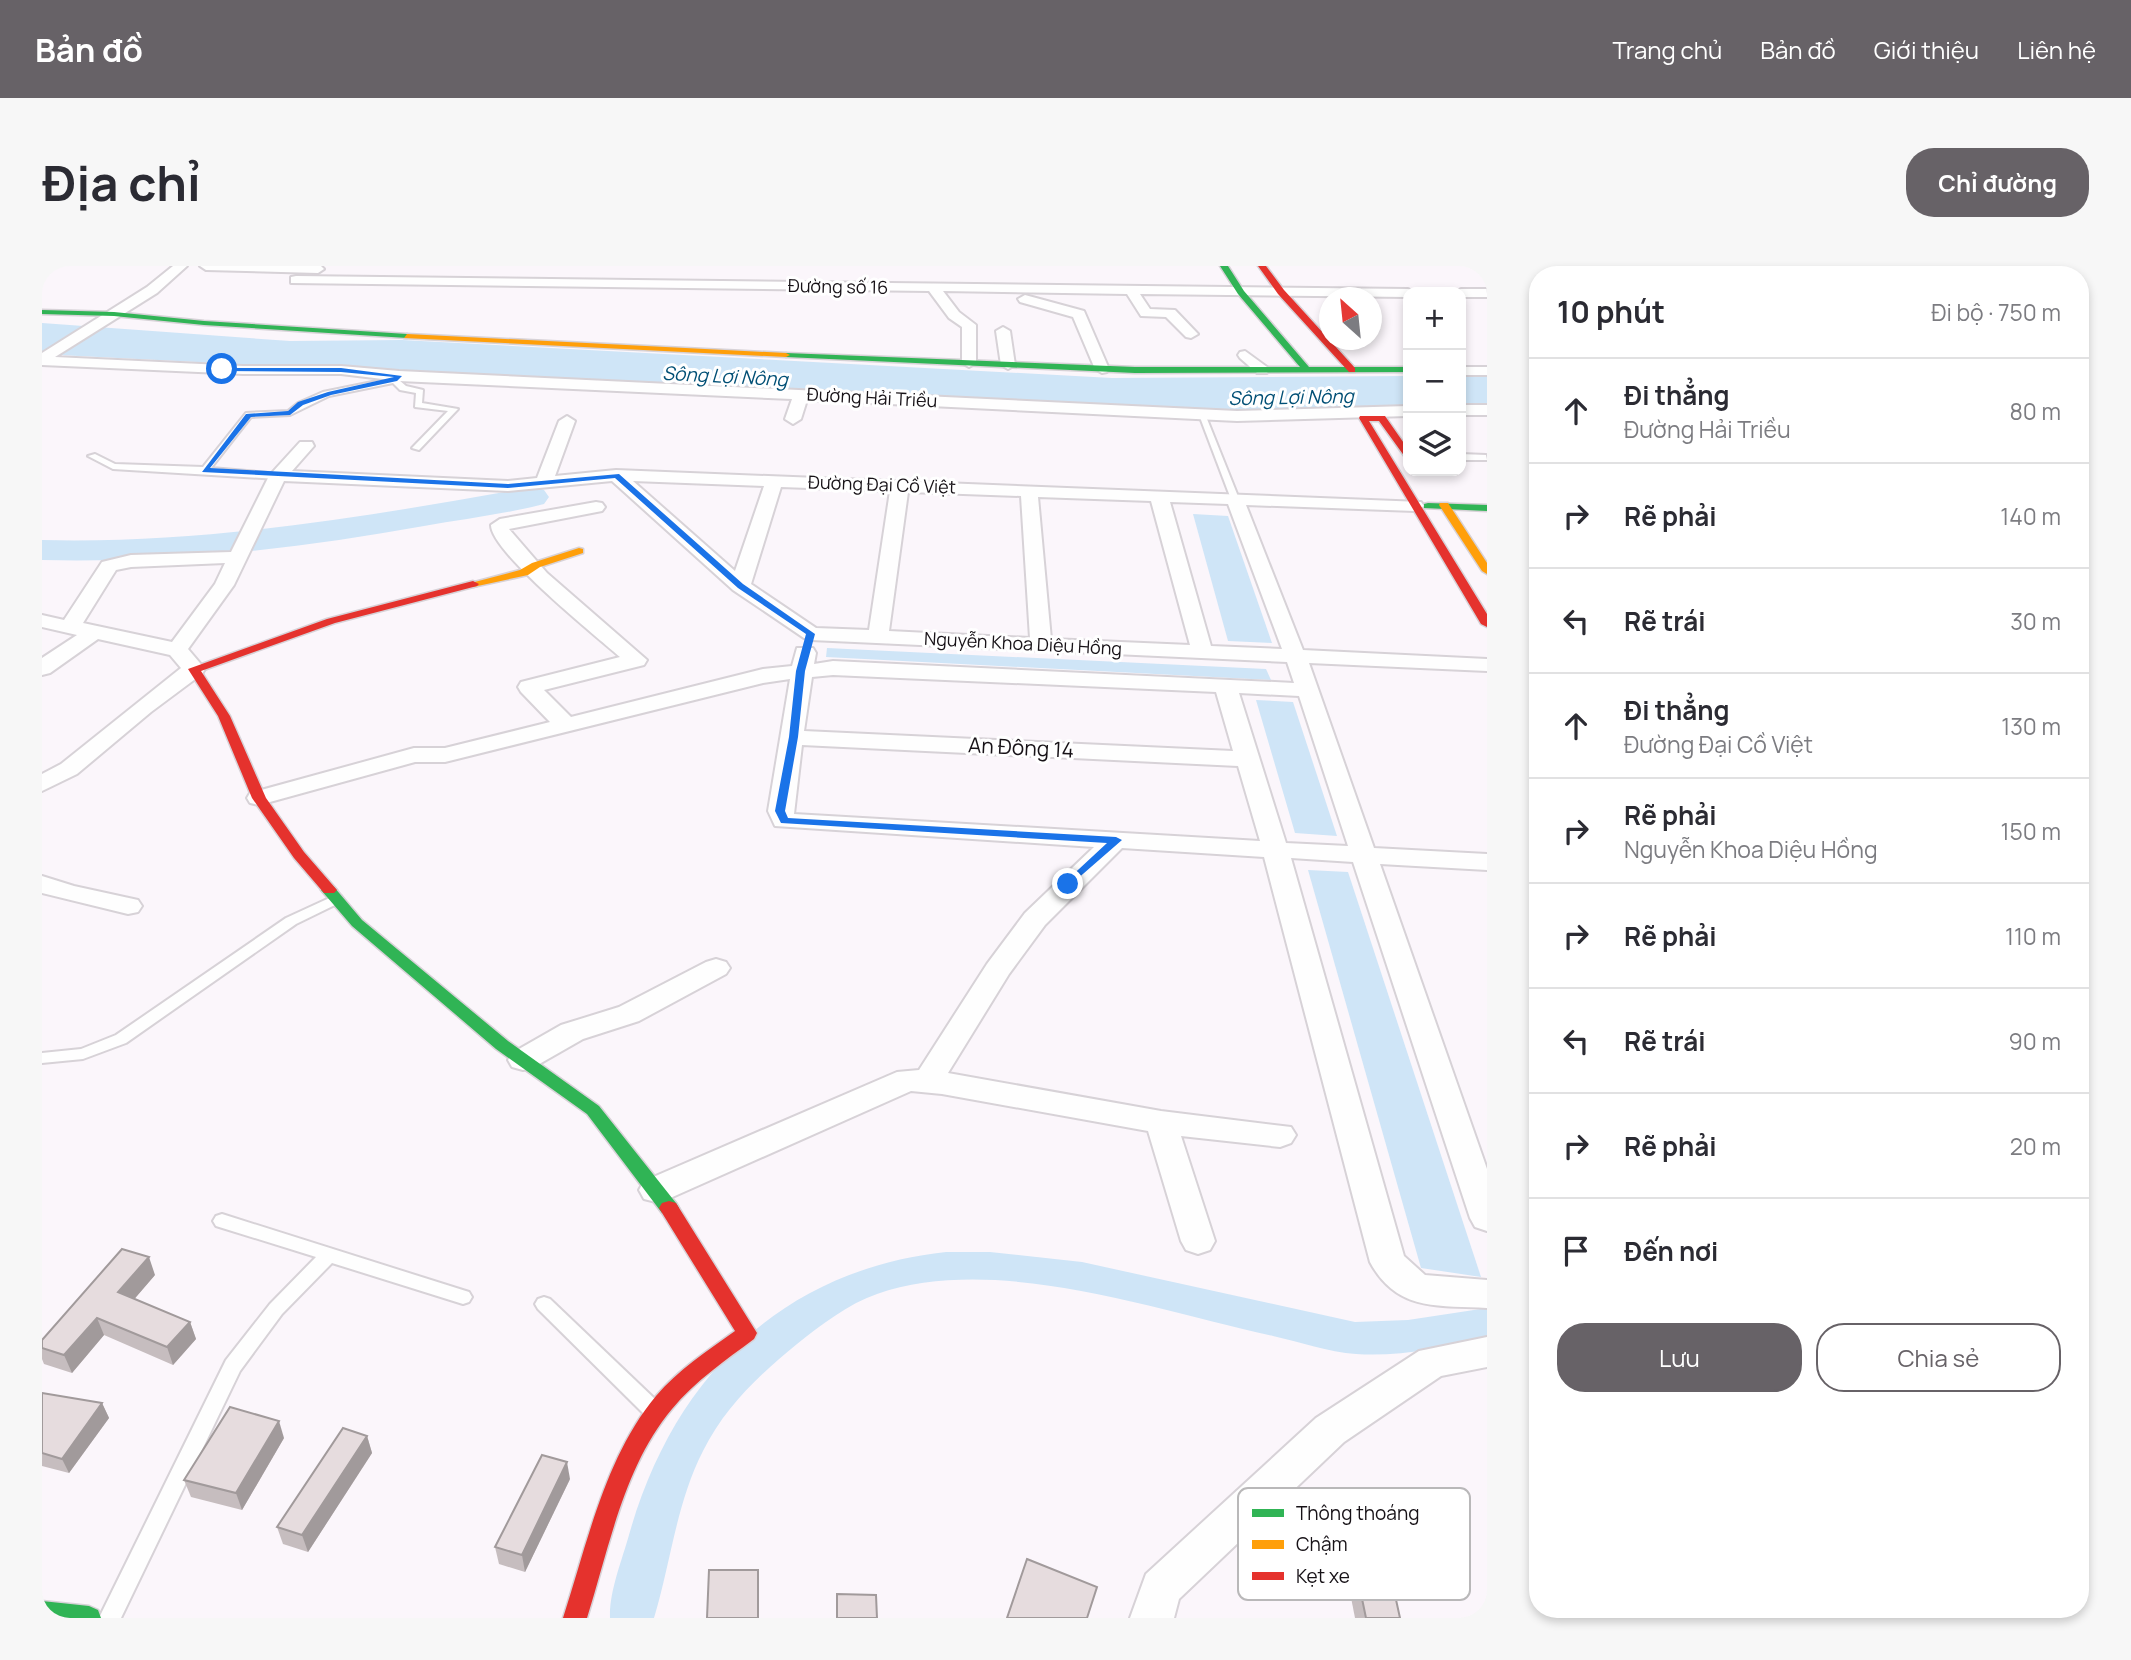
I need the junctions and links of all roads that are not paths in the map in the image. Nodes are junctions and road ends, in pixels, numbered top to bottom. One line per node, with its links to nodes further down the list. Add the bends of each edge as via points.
1 (181, 266): 20 (street)
2 (206, 266): 6 (street)
3 (427, 266): 7 (street)
4 (1224, 266): 14 (street)
5 (1262, 266): 15 (street)
6 (340, 268): 7 (street)
7 (405, 274): 9 (street, via 374,282); 11 (street, Đường số 16, via 725,286)
8 (1107, 274): 12 (street)
9 (296, 280)
10 (1006, 285): 11 (street, Đường số 16); 12 (street, Đường số 16); 28 (street, via 1021,298 1079,314)
11 (933, 288): 25 (street, via 954,315 969,325)
12 (1115, 290): 13 (street, Đường số 16)
13 (1132, 291): 14 (street, Đường số 16); 22 (street, via 1146,313 1170,313)
14 (1241, 292): 15 (street, Đường số 16); 30 (street)
15 (1281, 292): 16 (street, Đường số 16); 36 (street)
16 (1403, 293)
17 (1466, 293): 18 (street)
18 (1487, 293)
19 (42, 312): 20 (street)
20 (112, 316): 24 (street); 25 (street, via 512,342)
21 (1003, 331): 26 (street)
22 (1191, 334)
23 (1245, 355): 29 (street)
24 (44, 358): 27 (street, Đường Hải Triều)
25 (969, 363): 26 (street)
26 (1008, 365): 28 (street)
27 (222, 369): 34 (street, Đường Hải Triều, via 341,370); 35 (street)
28 (1102, 369): 29 (street)
29 (1262, 370): 30 (street)
30 (1307, 370): 36 (street)
31 (1466, 370): 32 (street)
32 (1487, 370)
33 (1403, 372): 36 (street)
34 (397, 378): 37 (street, Đường Hải Triều); 47 (lane, via 403,388 420,392 418,405 454,409); 52 (lane, via 330,393 290,413 249,415)
35 (202, 387)
36 (1353, 392): 39 (street, Đường Hải Triều); 42 (street, Đường Hải Triều, via 1237,416); 48 (street, via 1382,418); 62 (street, via 1363,418)
37 (801, 395): 38 (street, Đường Hải Triều); 43 (street)
38 (924, 401): 42 (street, Đường Hải Triều); 44 (street)
39 (1403, 409)
40 (1466, 410): 41 (street)
41 (1487, 410)
42 (1201, 414): 61 (lane)
43 (793, 419)
44 (920, 419)
45 (568, 421): 56 (street)
46 (306, 446): 54 (street)
47 (416, 448)
48 (1403, 448)
49 (92, 456): 52 (lane, via 113,466)
50 (1466, 457): 51 (lane)
51 (1486, 458)
52 (205, 470): 54 (lane)
53 (616, 475): 55 (street, Đường Đại Cồ Việt); 56 (street, Đường Đại Cồ Việt); 70 (street)
54 (278, 476): 56 (street, Đường Đại Cồ Việt, via 508,486); 66 (street)
55 (774, 481): 57 (street, Đường Đại Cồ Việt); 70 (street)
56 (544, 482)
57 (900, 486): 59 (street, Đường Đại Cồ Việt); 76 (street)
58 (1433, 489): 64 (street)
59 (1029, 491): 60 (street, Đường Đại Cồ Việt); 77 (street)
60 (1158, 496): 61 (street, Đường Đại Cồ Việt); 79 (street)
61 (1235, 499): 62 (street, Đường Đại Cồ Việt); 80 (street)
62 (1415, 506): 64 (street, Đường Đại Cồ Việt); 72 (street)
63 (596, 507): 68 (street, via 500,525 500,532)
64 (1446, 507): 65 (street, Đường Đại Cồ Việt); 69 (street)
65 (1487, 508)
66 (242, 549): 73 (street, via 109,566); 78 (street, via 224,585)
67 (579, 551): 68 (street)
68 (531, 568): 83 (street, via 331,621); 87 (street, via 636,660 529,687)
69 (1487, 571)
70 (740, 586): 75 (street)
71 (42, 621): 73 (street)
72 (1487, 624)
73 (70, 627): 74 (street)
74 (94, 633): 78 (street); 82 (street)
75 (810, 634): 76 (street, Nguyễn Khoa Diệu Hồng); 84 (street)
76 (878, 637): 77 (street, Nguyễn Khoa Diệu Hồng)
77 (1041, 645): 79 (street, Nguyễn Khoa Diệu Hồng)
78 (177, 650): 83 (street)
79 (1203, 654): 80 (street, Nguyễn Khoa Diệu Hồng)
80 (1295, 656): 81 (street, Nguyễn Khoa Diệu Hồng); 86 (street)
81 (1487, 665)
82 (42, 668)
83 (194, 669): 90 (street, via 69,769); 91 (street, via 224,716)
84 (800, 671): 85 (street, via 917,670); 87 (street); 88 (street)
85 (1226, 688): 86 (street); 89 (street)
86 (1307, 690): 94 (street)
87 (566, 725): 91 (street, via 445,755 414,755)
88 (794, 737): 89 (street, An Đông 14); 92 (street, via 780,811 784,821)
89 (1249, 759): 93 (street)
90 (42, 784)
91 (259, 798): 97 (street)
92 (1116, 840): 93 (street); 102 (street, via 1035,919 997,970)
93 (1275, 849): 94 (street); 110 (street, via 1388,1262 1417,1289)
94 (1364, 855): 95 (street); 106 (street)
95 (1487, 862)
96 (42, 884): 98 (street)
97 (336, 899): 100 (lane, via 291,921 121,1039 64,1060); 101 (street, via 357,923)
98 (128, 906)
99 (716, 968): 101 (street, via 629,1014 572,1032)
100 (42, 1058)
101 (523, 1060): 105 (street, via 593,1110)
102 (928, 1082): 103 (street); 105 (street, via 908,1080)
103 (1161, 1122): 104 (street); 108 (street)
104 (1280, 1135)
105 (656, 1190): 114 (street, via 747,1333 698,1370)
106 (1487, 1218)
107 (222, 1221): 109 (lane)
108 (1198, 1241)
109 (329, 1255): 111 (lane); 119 (lane, via 276,1309 233,1366)
110 (1487, 1294)
111 (463, 1297)
112 (544, 1304): 114 (lane)
113 (1487, 1352): 115 (street, via 1432,1362 1330,1430)
114 (655, 1413): 120 (street, via 624,1471)
115 (1268, 1488)
116 (1238, 1516): 121 (street, via 1161,1588)
117 (42, 1613): 118 (street)
118 (89, 1618)
119 (110, 1618)
120 (575, 1618)
121 (1152, 1618)

